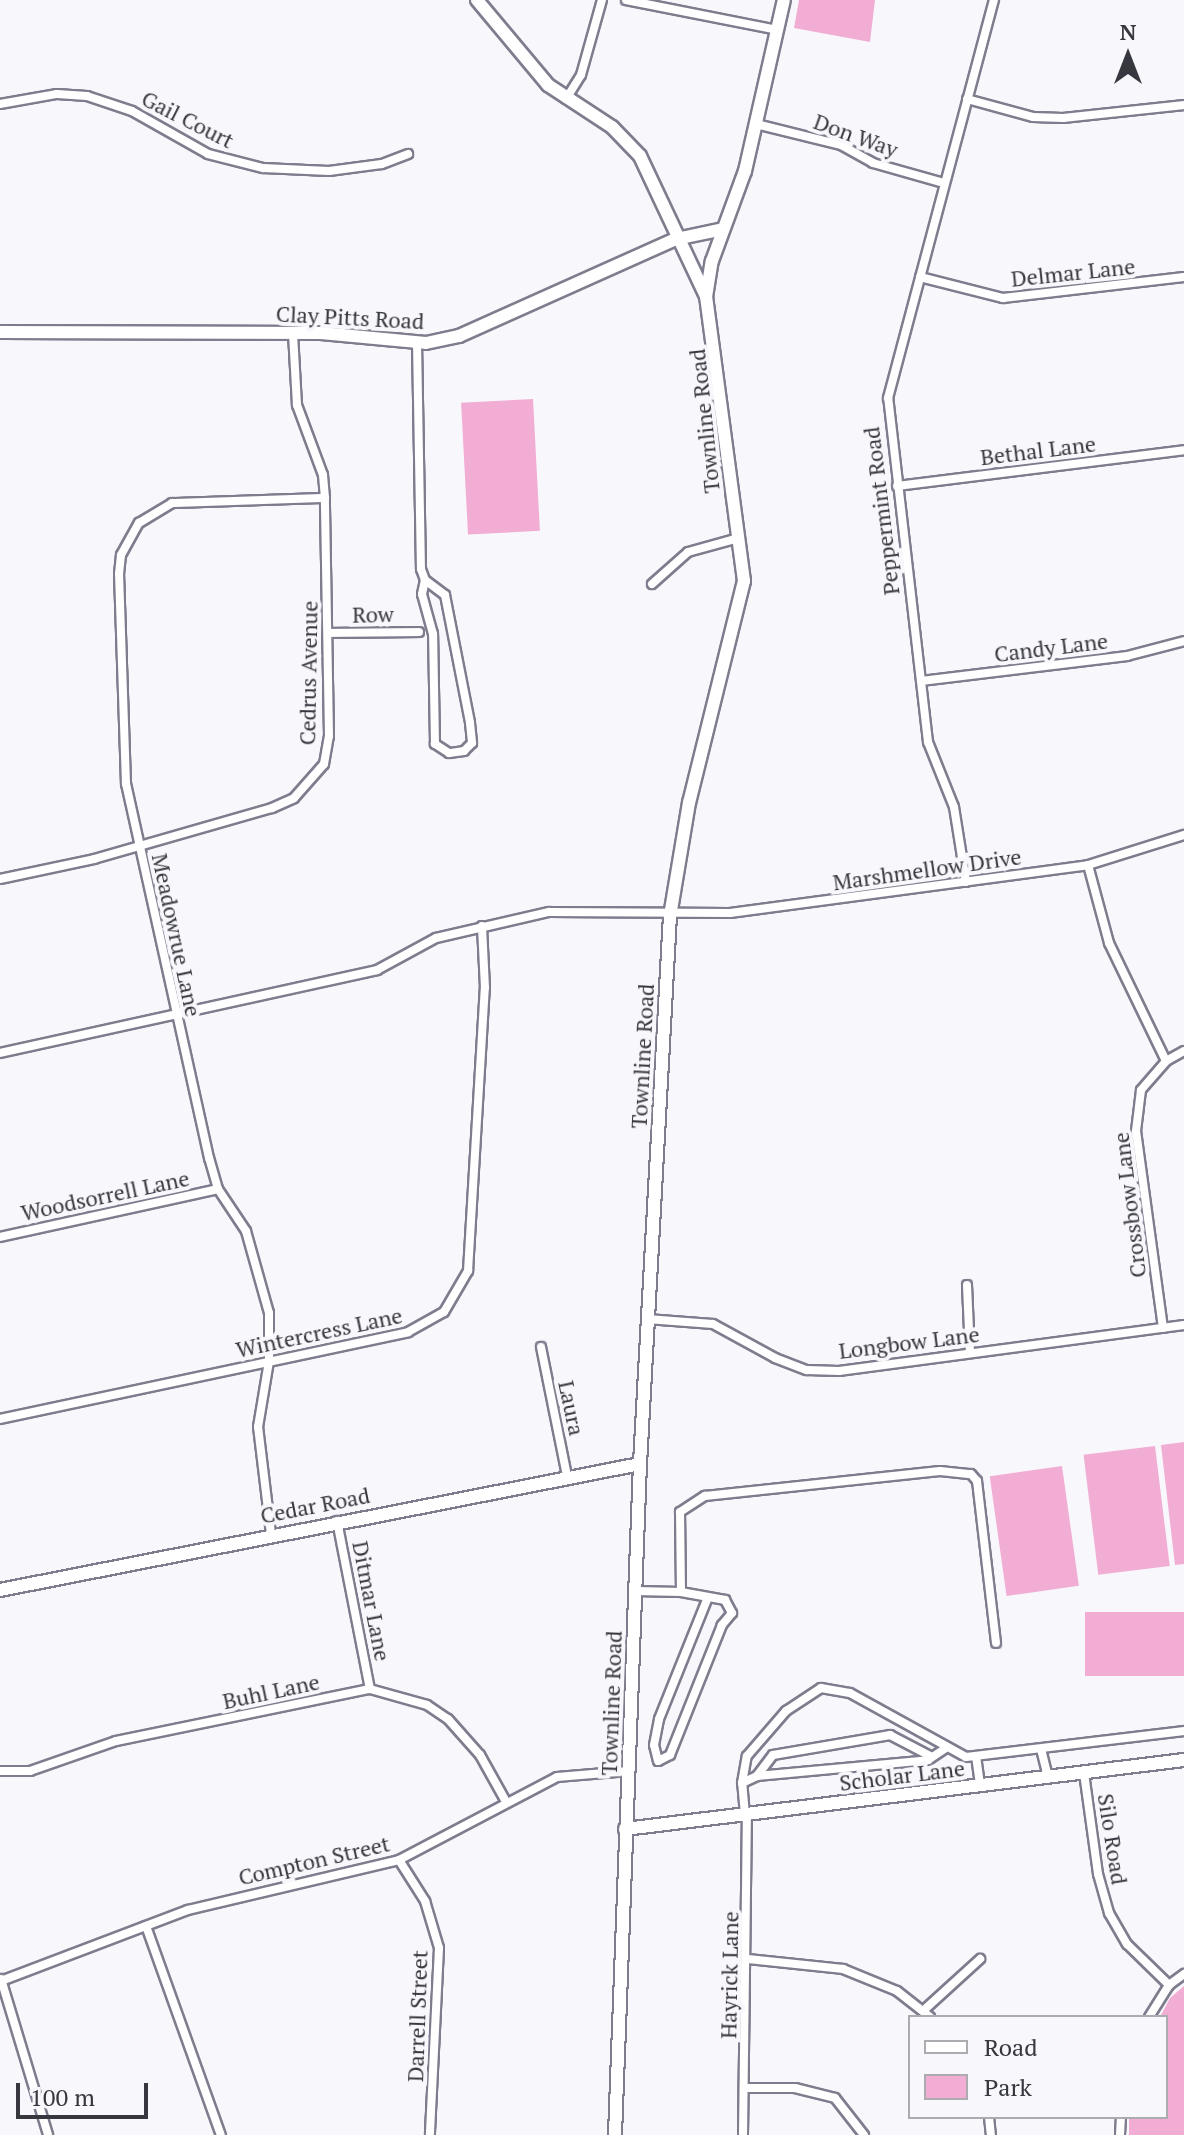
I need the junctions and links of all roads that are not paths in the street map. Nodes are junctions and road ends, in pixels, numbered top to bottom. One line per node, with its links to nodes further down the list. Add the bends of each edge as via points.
1 (477, 0): 8 (street)
2 (602, 0): 8 (street, via 581,75)
3 (626, 0): 6 (street)
4 (784, 0): 6 (street, Townline Road)
5 (994, 0): 7 (street, Peppermint Road)
6 (777, 30): 11 (street, Townline Road)
7 (967, 99): 10 (street, via 1033,117 1063,118); 13 (street, Peppermint Road)
8 (565, 100): 15 (street, via 612,127 640,156)
9 (0, 104): 12 (street, Gail Court, via 57,94 87,96 132,111 208,154 263,168 329,171 382,164)
10 (1184, 105)
11 (756, 124): 13 (street, Don Way, via 841,145 873,163); 14 (street, Townline Road)
12 (408, 154)
13 (944, 183): 16 (street, Peppermint Road)
14 (723, 229): 15 (street, Clay Pitts Road); 18 (street, Townline Road)
15 (676, 239): 18 (street, via 697,270); 21 (street, Clay Pitts Road, via 459,336)
16 (920, 277): 17 (street, Delmar Lane, via 1003,298); 23 (street, Peppermint Road, via 888,398)
17 (1184, 277)
18 (706, 297): 25 (street, Townline Road)
19 (0, 332): 20 (street, Clay Pitts Road)
20 (293, 333): 21 (street, Clay Pitts Road); 24 (street, Cedrus Avenue, via 297,405 319,463)
21 (417, 342): 26 (street)
22 (1184, 450): 23 (street, Bethal Lane)
23 (897, 486): 31 (street, Peppermint Road)
24 (325, 498): 29 (street, Cedrus Avenue); 33 (street, Meadowrue Lane, via 172,503 139,523 129,538 119,574 122,757)
25 (739, 538): 27 (street, via 688,552); 37 (street, Townline Road, via 744,581 736,628 689,803)
26 (425, 580): 26 (street, via 445,595 470,723 472,743 464,751 449,753 435,744 433,634 422,594)
27 (652, 584)
28 (419, 632): 29 (street, Row)
29 (328, 633): 33 (street, Cedrus Avenue, via 329,736 324,764 312,783 272,808)
30 (1184, 641): 31 (street, Candy Lane, via 1127,656)
31 (921, 681): 36 (street, Peppermint Road, via 928,742 954,807)
32 (1184, 835): 34 (street, Marshmellow Drive)
33 (139, 846): 35 (street, Cedrus Avenue); 39 (street, Meadowrue Lane)
34 (1088, 865): 36 (street, Marshmellow Drive); 42 (street, via 1109,943)
35 (0, 879)
36 (966, 882): 37 (street, Marshmellow Drive)
37 (670, 916): 38 (street, Marshmellow Drive, via 549,912); 46 (street, Townline Road)
38 (482, 926): 39 (street, Marshmellow Drive, via 436,938 377,970); 51 (street, Wintercress Lane, via 485,988 471,1235 468,1271 458,1294 430,1324 408,1332)
39 (176, 1014): 41 (street, Marshmellow Drive); 43 (street, Meadowrue Lane)
40 (1184, 1051): 42 (street, Crossbow Lane)
41 (0, 1053)
42 (1166, 1061): 48 (street, Crossbow Lane, via 1141,1090 1136,1131)
43 (218, 1189): 44 (street, Woodsorrell Lane); 51 (street, Meadowrue Lane, via 246,1231 257,1260 269,1313)
44 (0, 1237)
45 (967, 1285): 50 (street)
46 (647, 1319): 50 (street, Longbow Lane, via 713,1324 807,1370 839,1371); 53 (street, Townline Road)
47 (1184, 1325): 48 (street, Longbow Lane)
48 (1163, 1328): 50 (street, Longbow Lane)
49 (541, 1347): 54 (street, Laura)
50 (970, 1353)
51 (269, 1361): 52 (street, Wintercress Lane); 56 (street, Meadowrue Lane, via 258,1427)
52 (0, 1419)
53 (640, 1464): 54 (street, Cedar Road); 58 (street, Townline Road)
54 (567, 1476): 55 (street, Cedar Road)
55 (337, 1521): 56 (street, Cedar Road); 62 (street, Ditmar Lane)
56 (271, 1534): 57 (street, Cedar Road)
57 (0, 1590)
58 (635, 1591): 59 (street); 70 (street, Townline Road)
59 (681, 1592): 60 (street); 61 (street, via 680,1512 698,1499 940,1471 971,1474 977,1481)
60 (708, 1597): 60 (street, via 725,1600 732,1613 722,1625 670,1755 658,1761 654,1745 659,1719)
61 (996, 1643)
62 (370, 1689): 69 (street, Buhl Lane, via 116,1741 30,1771); 76 (street, Buhl Lane, via 413,1699 448,1719 480,1755)
63 (1184, 1731): 65 (street)
64 (946, 1748): 66 (street); 67 (street); 74 (street, via 850,1693 821,1688 786,1711 757,1741 745,1762)
65 (1041, 1749): 66 (street); 73 (street)
66 (976, 1756): 75 (street)
67 (932, 1757): 72 (street); 72 (street, via 890,1735 773,1755)
68 (1184, 1760): 71 (street, Scholar Lane)
69 (0, 1771)
70 (629, 1771): 76 (street, Compton Street, via 557,1777); 78 (street, Townline Road)
71 (1084, 1773): 73 (street, Scholar Lane); 85 (street, Silo Road, via 1109,1913 1127,1944)
72 (757, 1776): 74 (street)
73 (1048, 1777): 75 (street, Scholar Lane)
74 (742, 1783): 77 (street, Hayrick Lane)
75 (980, 1786): 77 (street, Scholar Lane)
76 (505, 1800): 79 (street, Compton Street)
77 (746, 1815): 78 (street, Scholar Lane); 81 (street, Hayrick Lane)
78 (625, 1829): 92 (street, Townline Road)
79 (399, 1860): 80 (street, Compton Street, via 222,1900); 91 (street, Darrell Street, via 425,1901 439,1948)
80 (146, 1926): 84 (street, Compton Street); 90 (street)
81 (748, 1959): 86 (street, via 843,1969 897,1991); 88 (street, Hayrick Lane)
82 (980, 1959): 86 (street)
83 (1184, 1974): 85 (street)
84 (0, 1979): 89 (street)
85 (1169, 1985): 87 (street)
86 (927, 2013)
87 (1150, 2015)
88 (745, 2088): 93 (street, Hayrick Lane); 94 (street, via 795,2088 835,2098)
89 (48, 2135)
90 (221, 2135)
91 (430, 2135)
92 (615, 2135)
93 (743, 2135)
94 (864, 2135)

